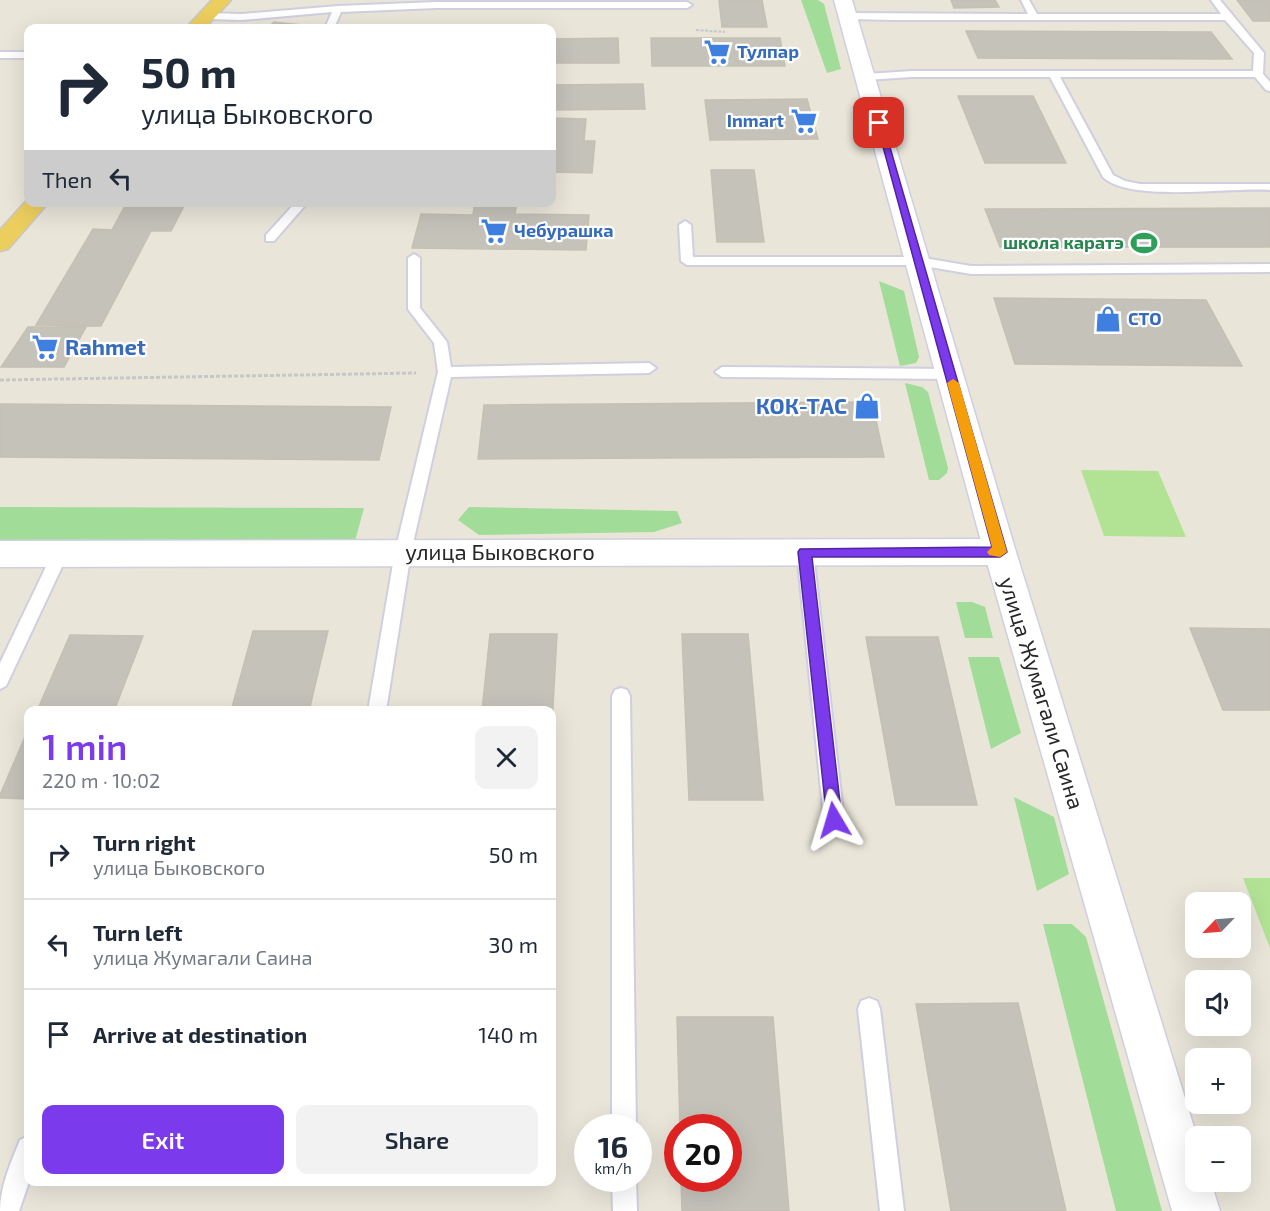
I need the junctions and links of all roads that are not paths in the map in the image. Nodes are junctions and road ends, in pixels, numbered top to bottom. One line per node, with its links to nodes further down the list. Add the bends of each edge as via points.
1 (222, 0): 11 (highway)
2 (1025, 0): 9 (lane)
3 (1215, 0): 10 (lane)
4 (436, 2): 5 (lane); 8 (lane)
5 (542, 2): 6 (lane)
6 (687, 5)
7 (846, 8): 9 (lane, via 895,18); 17 (street, улица Жумагали Саина)
8 (338, 9): 11 (lane); 12 (lane)
9 (1034, 16): 10 (lane)
10 (1228, 17): 16 (lane, via 1259,53)
11 (201, 22)
12 (332, 24)
13 (0, 55): 14 (lane)
14 (24, 55)
15 (1053, 74): 16 (lane); 17 (lane); 19 (lane, via 1114,181 1137,188)
16 (1258, 74): 18 (lane)
17 (866, 77): 26 (street, улица Жумагали Саина)
18 (1270, 88)
19 (1270, 187)
20 (33, 207): 24 (highway)
21 (298, 207): 23 (lane)
22 (685, 225): 26 (lane, via 687,261)
23 (270, 238)
24 (0, 244)
25 (414, 258): 29 (lane, via 414,309 440,342)
26 (918, 261): 27 (lane, via 971,270); 31 (street, улица Жумагали Саина)
27 (1270, 268)
28 (649, 368): 29 (lane)
29 (445, 372): 32 (lane)
30 (722, 372): 31 (lane)
31 (950, 374): 34 (street, улица Жумагали Саина)
32 (403, 552): 33 (street, улица Быковского); 36 (street, улица Быковского); 39 (lane)
33 (805, 552): 34 (street, улица Быковского); 40 (lane)
34 (1000, 552): 48 (street, улица Жумагали Саина)
35 (0, 554): 36 (street, улица Быковского)
36 (60, 554): 37 (lane)
37 (0, 681)
38 (621, 696): 42 (lane)
39 (378, 706)
40 (834, 820)
41 (869, 1010): 47 (lane)
42 (624, 1114)
43 (24, 1160): 45 (lane)
44 (624, 1192): 46 (lane)
45 (7, 1211)
46 (625, 1211)
47 (892, 1211)
48 (1196, 1211)

